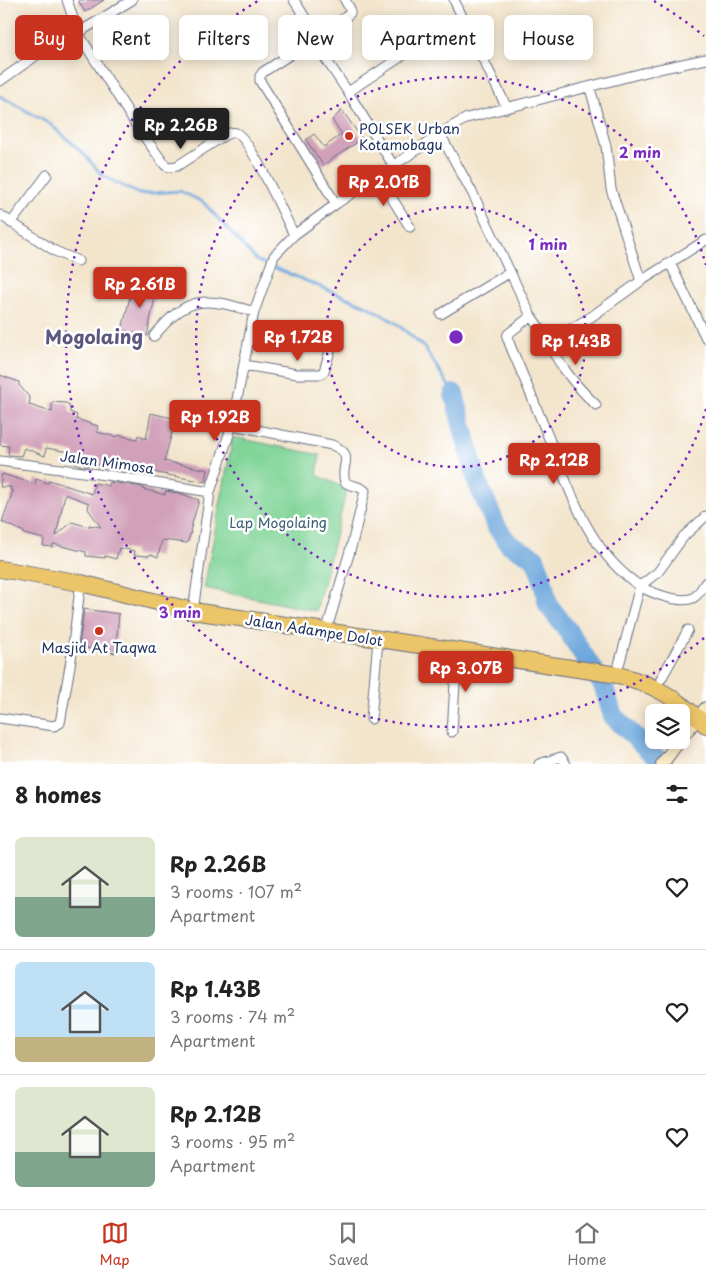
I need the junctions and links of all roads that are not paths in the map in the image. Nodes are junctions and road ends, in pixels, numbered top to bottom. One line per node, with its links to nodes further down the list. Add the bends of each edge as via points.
1 (67, 0): 6 (street)
2 (132, 0): 9 (street)
3 (294, 0): 7 (street)
4 (345, 0): 8 (street, via 350,8)
5 (454, 0): 19 (street)
6 (72, 15)
7 (302, 15)
8 (347, 15)
9 (83, 26)
10 (83, 41): 28 (street, via 138,128 168,167 177,166 233,132 245,140)
11 (706, 59): 17 (street)
12 (31, 60): 16 (street)
13 (282, 60): 24 (street, via 264,72 260,82)
14 (328, 60): 18 (street)
15 (396, 60): 18 (street)
16 (0, 81)
17 (590, 88): 19 (street); 33 (street, via 606,146 611,189)
18 (348, 92): 21 (street)
19 (507, 108): 20 (street, via 473,116)
20 (440, 134): 21 (street); 32 (street)
21 (393, 165): 23 (street)
22 (47, 175): 26 (street)
23 (378, 176): 24 (street); 27 (street)
24 (336, 204): 28 (street)
25 (0, 215): 26 (street)
26 (12, 223): 30 (street, via 55,251)
27 (410, 226)
28 (294, 235): 34 (street, via 274,256)
29 (706, 240): 31 (street)
30 (78, 261)
31 (670, 262): 33 (street); 40 (street)
32 (509, 273): 35 (street); 36 (street)
33 (641, 281): 39 (street, via 572,329 554,338)
34 (254, 312): 38 (street, via 221,302 200,302 181,309); 41 (street)
35 (441, 314)
36 (531, 316): 39 (street); 51 (street, via 508,334 512,350 581,518 604,551 624,574)
37 (336, 331): 41 (street, via 321,374 297,374)
38 (154, 336)
39 (544, 336): 42 (street, via 575,385)
40 (706, 338)
41 (244, 365): 43 (street)
42 (596, 405)
43 (232, 425): 45 (street); 53 (street, via 332,445 340,449 347,460 345,482 365,491)
44 (0, 461): 45 (street, Jalan Mimosa)
45 (210, 492): 52 (street)
46 (706, 516): 51 (street, via 684,536 658,572)
47 (0, 560): 49 (highway, Jalan Adampe Dolot)
48 (0, 569): 49 (highway, Jalan Adampe Dolot)
49 (81, 579): 52 (highway, Jalan Adampe Dolot); 61 (street, via 60,722 54,726)
50 (706, 582): 51 (street, via 696,596 684,600 651,593)
51 (640, 586): 58 (street)
52 (194, 607): 53 (highway, Jalan Adampe Dolot)
53 (328, 628): 55 (highway, Jalan Adampe Dolot); 57 (highway, Jalan Adampe Dolot)
54 (688, 630): 59 (street)
55 (378, 640): 56 (highway, Jalan Adampe Dolot); 62 (street)
56 (457, 652): 57 (highway, Jalan Adampe Dolot); 64 (street)
57 (569, 664): 58 (highway, Jalan Adampe Dolot)
58 (608, 667): 59 (highway, Jalan Adampe Dolot, via 636,669); 60 (highway, Jalan Adampe Dolot, via 618,675 650,684)
59 (661, 679): 60 (highway, Jalan Adampe Dolot, via 684,694)
60 (704, 715): 63 (street)
61 (0, 718)
62 (371, 719)
63 (690, 730)
64 (452, 732)
65 (673, 749): 68 (street)
66 (539, 764): 67 (street, via 561,757)
67 (566, 764)
68 (662, 764)

